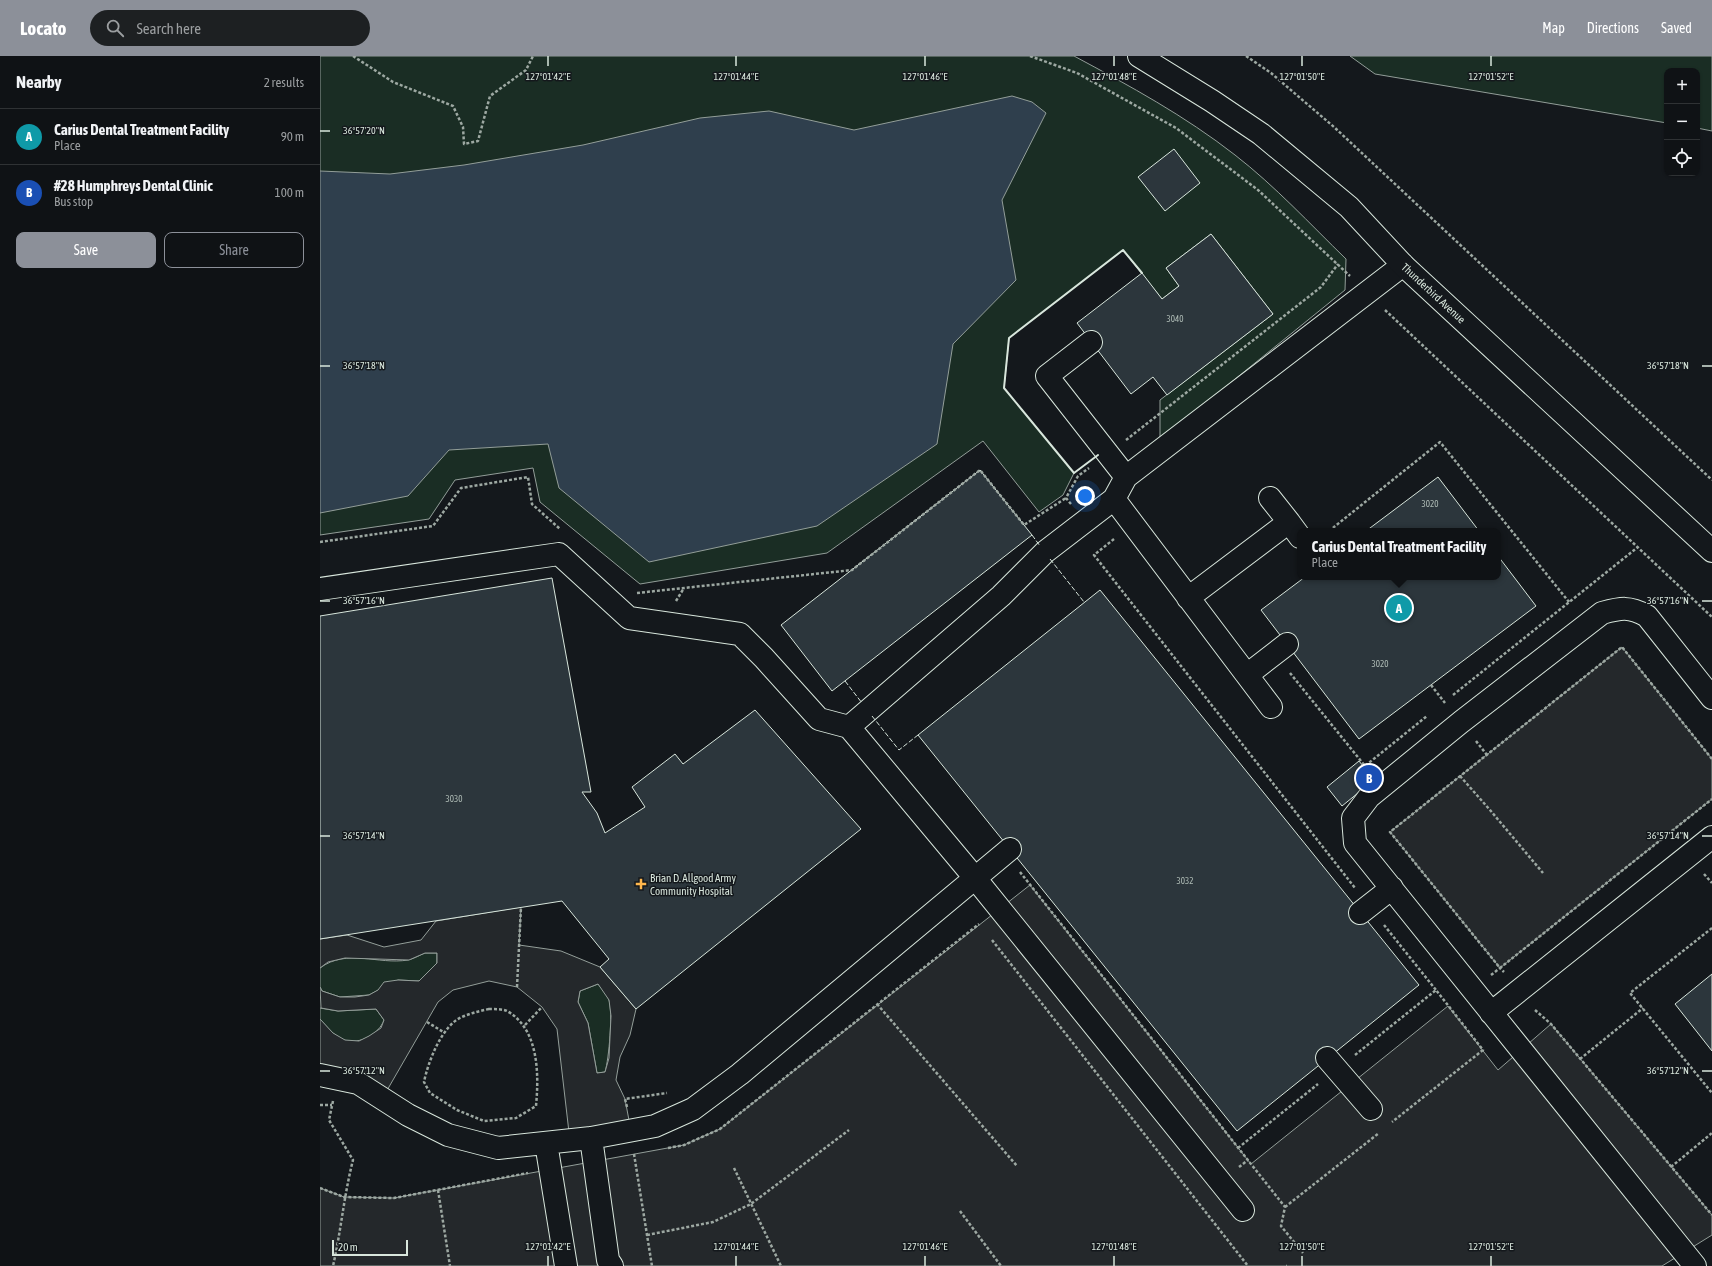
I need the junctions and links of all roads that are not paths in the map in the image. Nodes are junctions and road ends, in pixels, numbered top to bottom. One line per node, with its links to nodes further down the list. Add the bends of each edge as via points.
1 (1139, 56): 2 (main road, Thunderbird Avenue, via 1261,134 1349,207)
2 (1402, 265): 4 (main road); 8 (main road, Thunderbird Avenue)
3 (1091, 342): 4 (main road, via 1047,376)
4 (1126, 477): 6 (main road)
5 (1270, 498): 7 (main road)
6 (1114, 499): 10 (main road); 15 (main road, via 1045,552 1001,596)
7 (1294, 530): 10 (main road)
8 (1712, 551)
9 (320, 589): 15 (main road, via 559,554 629,618 740,634 819,719)
10 (1188, 598): 12 (main road)
11 (1281, 649): 12 (main road)
12 (1247, 675): 14 (main road)
13 (1712, 698): 19 (main road, via 1647,616 1635,609 1618,609 1602,613 1369,797 1353,818 1355,842)
14 (1271, 707)
15 (849, 727): 18 (main road)
16 (1712, 837): 21 (main road)
17 (1008, 851): 18 (main road)
18 (975, 878): 25 (main road, via 740,1074 693,1109 655,1126); 27 (main road)
19 (1392, 888): 20 (main road); 21 (main road)
20 (1365, 909)
21 (1492, 1013): 30 (main road)
22 (1328, 1058): 24 (main road)
23 (329, 1077): 26 (main road, via 358,1083 408,1115 448,1135 498,1148)
24 (1371, 1109)
25 (591, 1138): 26 (main road); 29 (main road, via 608,1260)
26 (546, 1143): 28 (main road)
27 (1243, 1210)
28 (566, 1266)
29 (612, 1266)
30 (1695, 1266)

